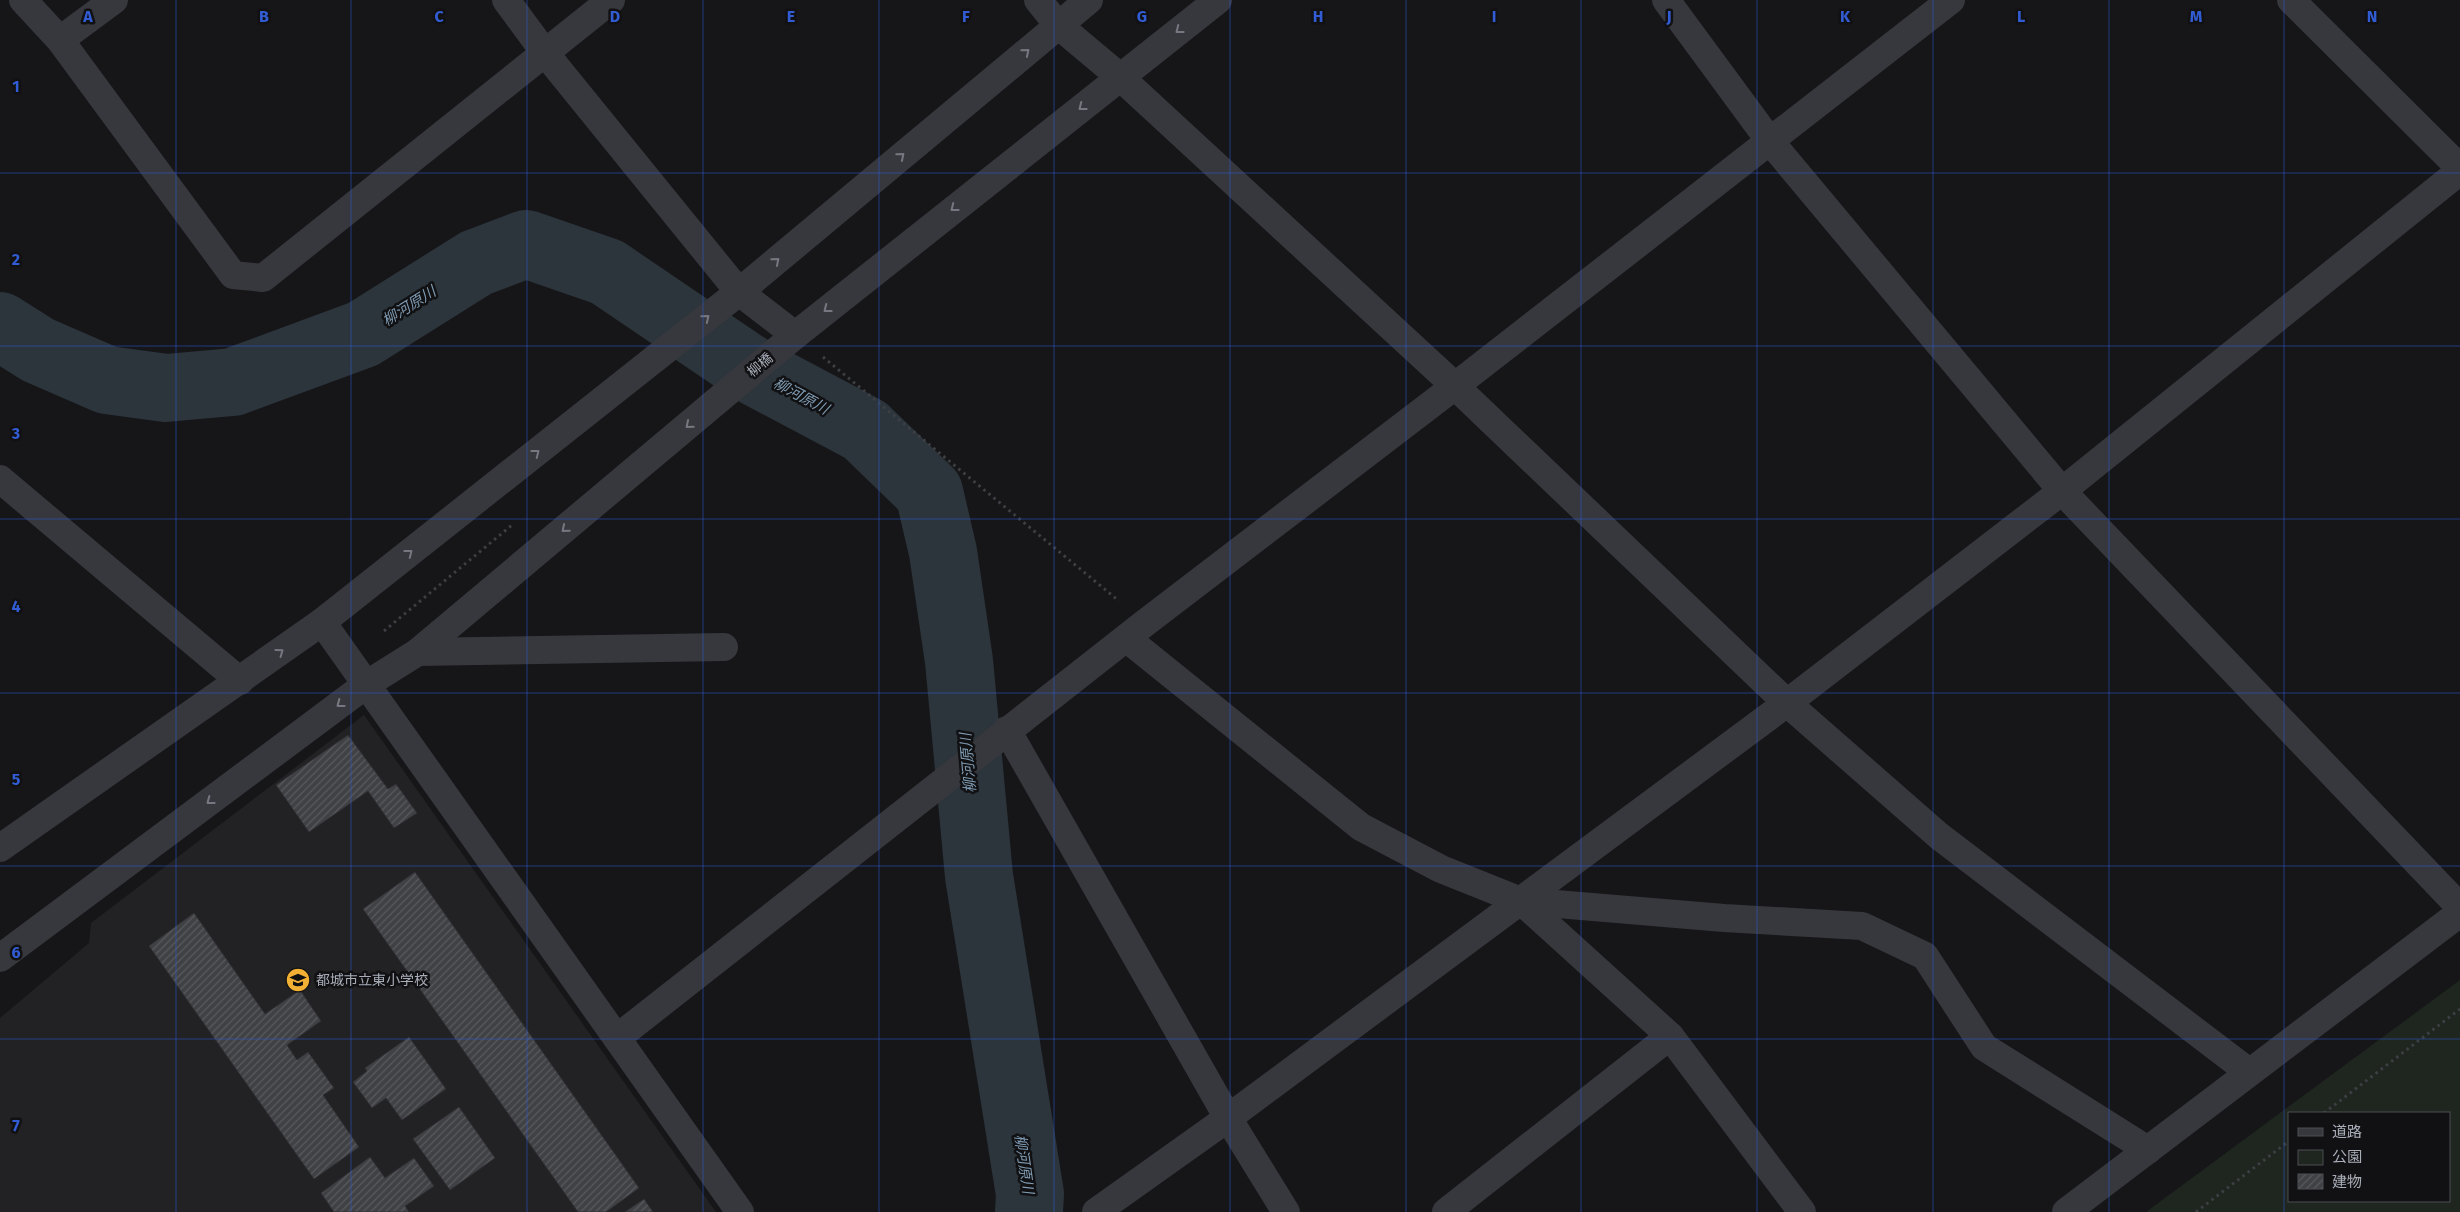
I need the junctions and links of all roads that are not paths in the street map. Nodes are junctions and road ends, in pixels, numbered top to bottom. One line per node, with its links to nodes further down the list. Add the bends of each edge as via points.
1 (23, 0): 12 (street)
2 (114, 0): 12 (street)
3 (506, 0): 13 (street)
4 (611, 0): 13 (street)
5 (1038, 0): 11 (street)
6 (1089, 0): 11 (street)
7 (1218, 0): 14 (street, 柳橋, one-way to 14)
8 (1666, 0): 15 (street)
9 (1951, 0): 15 (street)
10 (2291, 0): 16 (street)
11 (1058, 25): 14 (street); 17 (street, one-way to 11)
12 (60, 40): 13 (street, via 233,275 263,278)
13 (545, 53): 17 (street)
14 (1120, 77): 18 (street, 柳橋, one-way to 18); 19 (street)
15 (1770, 140): 19 (street); 21 (street)
16 (2460, 170): 21 (street)
17 (738, 293): 18 (street); 22 (street, one-way to 17)
18 (794, 336): 25 (street, 柳橋, one-way to 25)
19 (1454, 386): 23 (street); 28 (street)
20 (0, 479): 26 (street)
21 (2062, 491): 28 (street); 32 (street)
22 (322, 622): 26 (street, one-way to 22); 27 (street)
23 (1136, 630): 29 (street); 31 (street, via 1361,827 1441,869)
24 (724, 646): 25 (street)
25 (418, 652): 27 (street, 柳橋)
26 (240, 681): 30 (street)
27 (367, 684): 34 (street, 柳橋, one-way to 34); 36 (street)
28 (1787, 703): 31 (street); 37 (street, via 1939,836)
29 (1007, 730): 36 (street); 38 (street)
30 (0, 848)
31 (1521, 901): 35 (street); 38 (street); 39 (street, via 1862,926 1925,956 1984,1046)
32 (2460, 907)
33 (2460, 913): 37 (street)
34 (0, 958)
35 (1670, 1036): 43 (street); 44 (street)
36 (617, 1038): 40 (street)
37 (2249, 1072): 39 (street)
38 (1228, 1118): 41 (street); 42 (street)
39 (2148, 1150): 45 (street)
40 (740, 1212)
41 (1096, 1212)
42 (1286, 1212)
43 (1446, 1212)
44 (1802, 1212)
45 (2066, 1212)

